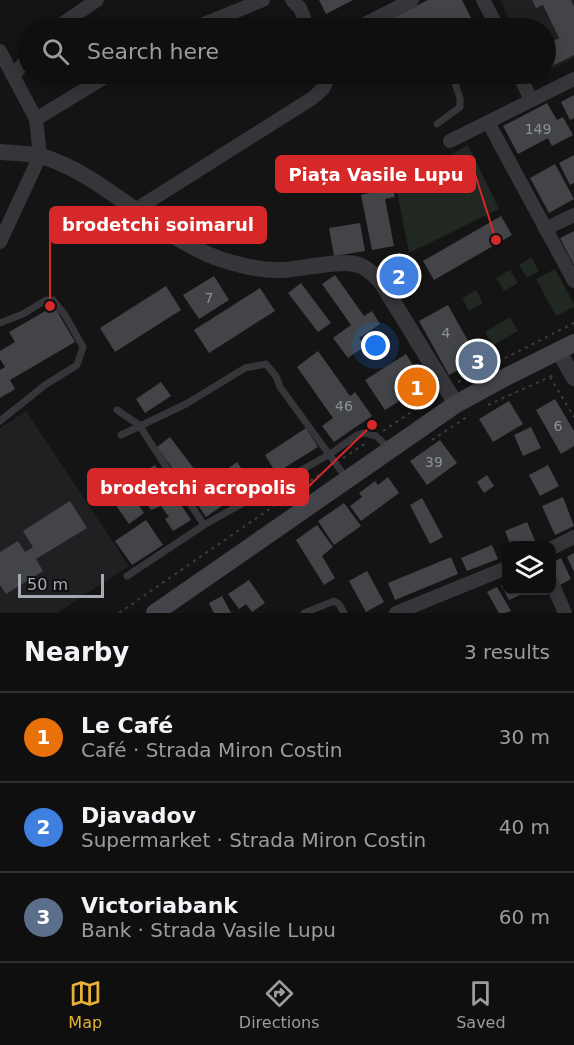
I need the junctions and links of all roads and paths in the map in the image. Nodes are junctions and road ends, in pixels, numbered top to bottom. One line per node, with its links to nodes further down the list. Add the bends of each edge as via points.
1 (97, 0): 6 (street)
2 (263, 0): 7 (street)
3 (292, 0): 8 (street)
4 (412, 0): 9 (street)
5 (483, 0): 10 (street)
6 (71, 18)
7 (219, 18)
8 (304, 18)
9 (377, 18)
10 (493, 18)
11 (0, 51): 13 (street)
12 (18, 70): 13 (street)
13 (13, 76): 20 (street)
14 (574, 79): 19 (street)
15 (94, 84): 20 (street)
16 (327, 84): 26 (street, via 311,99)
17 (455, 84): 22 (lane, via 460,107)
18 (524, 84): 19 (street)
19 (531, 100): 21 (street)
20 (36, 119): 25 (street)
21 (488, 122): 23 (street); 28 (street)
22 (437, 124)
23 (450, 141)
24 (8, 153): 25 (street)
25 (40, 156): 26 (street, via 72,168); 29 (street)
26 (135, 210): 35 (street, via 202,251 259,269 359,265 381,282)
27 (574, 215): 28 (street)
28 (545, 229): 30 (street)
29 (0, 242)
30 (574, 281)
31 (0, 323): 40 (lane, via 53,300 83,346 77,365)
32 (566, 347): 33 (street); 35 (main road)
33 (571, 373): 34 (path)
34 (550, 377): 36 (path); 39 (path)
35 (456, 404): 44 (main road)
36 (488, 405)
37 (117, 410): 41 (lane)
38 (477, 410): 43 (path)
39 (574, 417)
40 (0, 421)
41 (139, 425): 42 (lane); 45 (lane, via 186,404 245,368 266,364); 47 (lane)
42 (121, 435)
43 (429, 442)
44 (392, 450): 45 (lane, via 376,436 365,433); 46 (main road)
45 (330, 454): 46 (lane); 47 (lane)
46 (349, 481): 53 (main road)
47 (204, 525): 51 (lane)
48 (574, 537): 49 (street)
49 (556, 546)
50 (502, 570): 56 (street)
51 (127, 576)
52 (556, 592): 57 (street)
53 (155, 613)
54 (304, 613): 55 (lane, via 334,601)
55 (344, 613)
56 (396, 613)
57 (565, 613)

